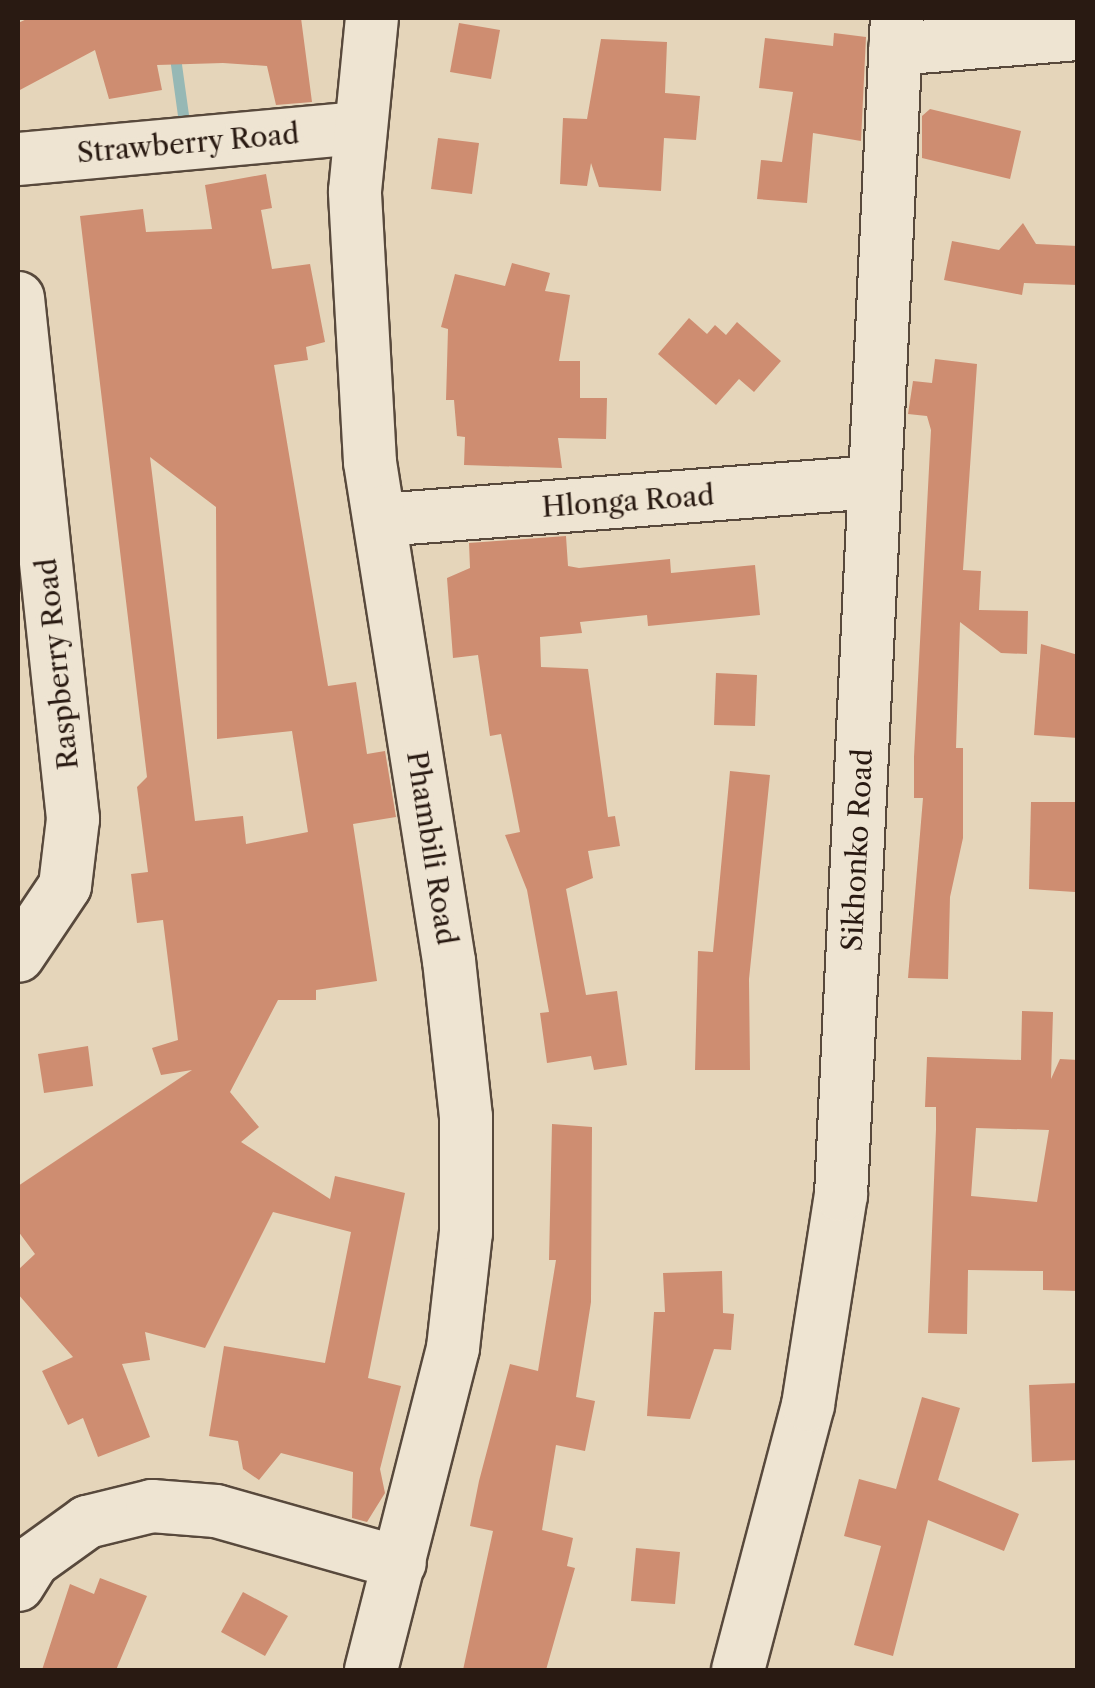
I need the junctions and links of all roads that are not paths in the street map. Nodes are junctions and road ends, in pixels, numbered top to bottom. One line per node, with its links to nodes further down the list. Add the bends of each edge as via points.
1 (372, 18): 4 (street, Phambili Road)
2 (896, 33): 3 (street); 8 (street, Sikhonko Road)
3 (1078, 34)
4 (359, 128): 5 (street, Strawberry Road); 9 (street, Phambili Road, via 362,346)
5 (18, 159)
6 (18, 298): 7 (street, Raspberry Road)
7 (22, 379): 10 (street, Raspberry Road)
8 (875, 482): 9 (street, Hlonga Road); 15 (street, Sikhonko Road, via 841,1194 828,1312)
9 (380, 520): 12 (street, Phambili Road, via 466,1116 466,1233 453,1348)
10 (35, 631): 11 (street, Raspberry Road, via 73,819 65,886)
11 (18, 956)
12 (400, 1563): 13 (street, via 216,1512 152,1506 87,1522 33,1561); 14 (street, Phambili Road)
13 (18, 1584)
14 (371, 1670)
15 (738, 1670)

